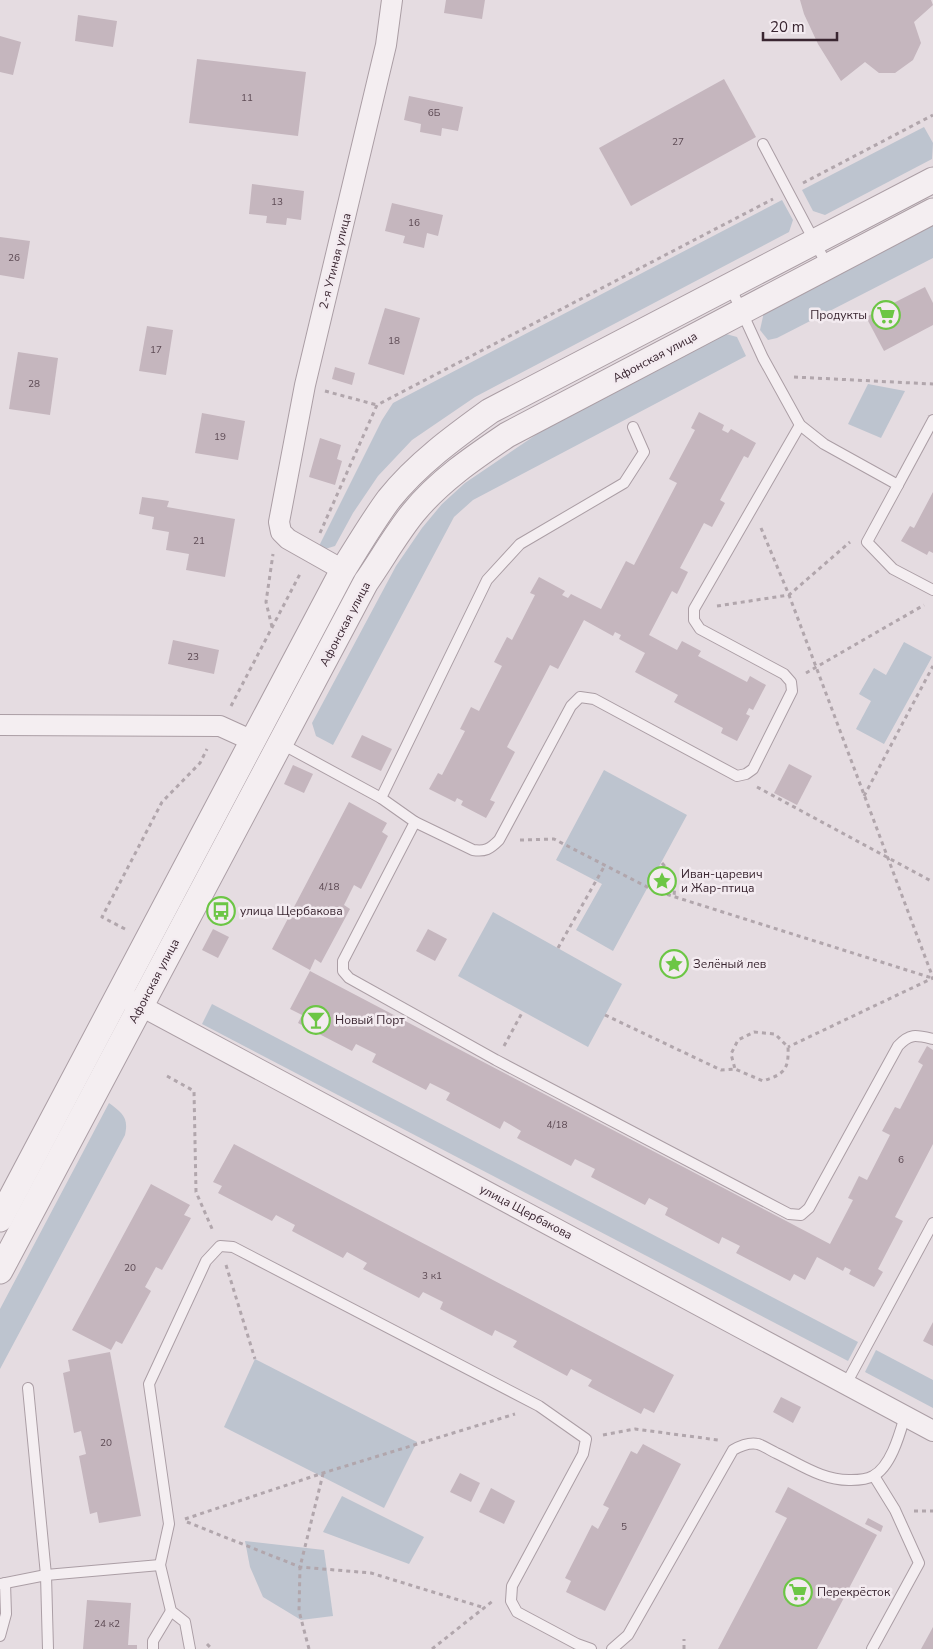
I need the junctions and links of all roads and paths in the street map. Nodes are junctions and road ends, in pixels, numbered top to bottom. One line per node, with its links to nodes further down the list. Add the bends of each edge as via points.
1 (392, 0): 11 (street, 2-я Утиная улица, via 386,45)
2 (763, 144): 5 (lane)
3 (933, 180): 5 (street, Афонская улица)
4 (933, 211): 6 (street, Афонская улица)
5 (815, 242): 6 (lane); 7 (street, Афонская улица)
6 (828, 266): 8 (street, Афонская улица)
7 (730, 286): 8 (lane); 20 (street, Афонская улица, via 490,411 452,438 414,472 369,526)
8 (742, 312): 9 (lane); 20 (street, Афонская улица, via 507,435 466,463 433,492)
9 (773, 376): 10 (path); 14 (lane)
10 (933, 384)
11 (305, 385): 12 (path); 18 (street, 2-я Утиная улица)
12 (378, 405)
13 (933, 420): 16 (lane)
14 (800, 425): 16 (lane, via 824,444); 17 (lane)
15 (633, 427): 33 (lane, via 644,452 624,483 520,544 487,580)
16 (898, 485): 21 (lane, via 868,542 893,569)
17 (753, 507): 22 (path); 24 (lane)
18 (279, 522): 20 (street, via 281,532 288,539); 25 (path, via 266,602)
19 (852, 541): 22 (path)
20 (355, 576): 30 (street, Афонская улица)
21 (933, 590)
22 (789, 595): 24 (path); 27 (path)
23 (925, 604): 27 (path)
24 (694, 609): 28 (lane, via 694,620 700,629 784,674)
25 (272, 628)
26 (933, 666): 32 (path)
27 (816, 668): 28 (path); 32 (path)
28 (791, 682): 31 (lane, via 792,691 753,768)
29 (0, 725): 30 (street, via 178,731 220,726)
30 (267, 742): 33 (lane); 43 (street, Афонская улица); 44 (street, Афонская улица)
31 (737, 776): 35 (lane, via 594,698 580,697 571,706); 36 (path)
32 (864, 796): 36 (path)
33 (381, 798): 34 (lane)
34 (415, 822): 35 (lane, via 473,850 483,852); 49 (lane, via 343,961 343,971 349,978)
35 (499, 840): 38 (path, via 554,838)
36 (887, 857): 39 (path); 42 (path)
37 (662, 863): 40 (path, via 673,874)
38 (605, 865): 40 (path, via 653,890); 41 (path)
39 (933, 882)
40 (674, 896): 42 (path)
41 (558, 948)
42 (933, 978): 48 (path)
43 (119, 994): 44 (street, улица Щербакова); 52 (street, Афонская улица)
44 (141, 1006): 55 (street, Афонская улица); 57 (street, улица Щербакова)
45 (523, 1012): 49 (path)
46 (605, 1015): 50 (path, via 721,1070)
47 (933, 1040): 49 (lane, via 917,1035 906,1037 898,1046 809,1208 801,1215 788,1214)
48 (788, 1047): 50 (path, via 789,1061 780,1076 763,1081); 50 (path, via 775,1034 754,1032 738,1040 731,1054)
49 (496, 1060)
50 (735, 1069)
51 (167, 1076): 54 (path, via 194,1091 196,1192)
52 (0, 1219)
53 (933, 1223): 57 (lane)
54 (220, 1246): 56 (path); 59 (lane, via 234,1247); 66 (lane, via 206,1261 149,1384 169,1524)
55 (0, 1271)
56 (255, 1359)
57 (846, 1384): 60 (street, улица Щербакова)
58 (28, 1388): 68 (lane)
59 (540, 1406): 62 (lane); 64 (path)
60 (905, 1416): 61 (street, улица Щербакова); 65 (lane, via 890,1457)
61 (933, 1431)
62 (586, 1439): 63 (path, via 635,1429); 70 (lane, via 582,1454)
63 (751, 1445): 65 (lane, via 757,1444 821,1476 841,1481); 81 (lane, via 740,1445 727,1458 628,1635)
64 (323, 1473): 67 (path); 67 (path, via 182,1520)
65 (874, 1476): 83 (lane, via 895,1510 919,1563)
66 (160, 1565): 68 (lane); 72 (lane)
67 (300, 1567): 71 (path, via 371,1573); 78 (path, via 300,1611)
68 (46, 1575): 69 (lane); 75 (lane)
69 (2, 1583): 73 (lane, via 6,1614)
70 (512, 1586): 71 (path); 80 (lane, via 512,1601 517,1612)
71 (484, 1608): 79 (path)
72 (171, 1611): 76 (lane, via 153,1641); 77 (lane, via 185,1622)
73 (0, 1636)
74 (684, 1639): 82 (path)
75 (48, 1649)
76 (153, 1649)
77 (190, 1649)
78 (308, 1649)
79 (432, 1649)
80 (591, 1649)
81 (612, 1649)
82 (684, 1649)
83 (872, 1649)

